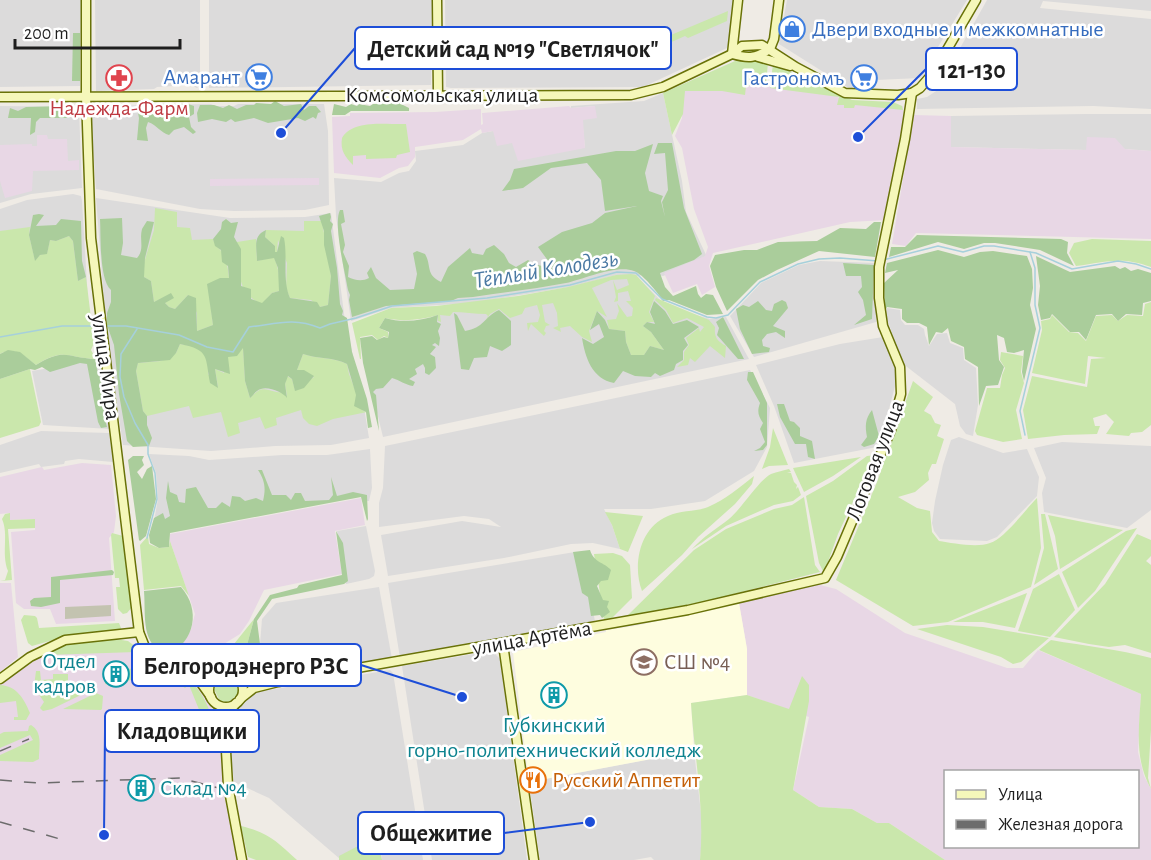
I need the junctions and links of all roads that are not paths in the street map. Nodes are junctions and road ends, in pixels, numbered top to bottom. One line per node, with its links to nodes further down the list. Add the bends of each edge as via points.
1 (86, 0): 12 (street, улица Мира)
2 (437, 0): 11 (street)
3 (738, 0): 7 (street)
4 (779, 0): 6 (street)
5 (976, 0): 10 (street, via 934,72)
6 (770, 49): 7 (street, Комсомольская улица, via 762,45 742,46); 8 (street); 9 (street)
7 (732, 54): 8 (street); 11 (street, Комсомольская улица, via 663,87 631,95)
8 (758, 57): 9 (street)
9 (796, 67): 10 (street, via 845,93)
10 (912, 93): 14 (street, Логовая улица, via 879,267 883,326 900,367 901,394 891,430)
11 (438, 94): 12 (street, Комсомольская улица)
12 (86, 96): 13 (street, Комсомольская улица); 15 (street, улица Мира, via 91,238)
13 (0, 97)
14 (825, 578): 16 (street, улица Артёма, via 688,610)
15 (140, 632): 17 (street, улица Мира, via 149,653); 19 (street, via 65,640 30,657)
16 (502, 644): 20 (street, улица Артёма); 25 (street)
17 (166, 662): 18 (street); 21 (street, улица Мира, via 201,682)
18 (232, 674): 20 (street); 21 (street, via 219,675 212,682); 22 (street, via 243,689)
19 (0, 679)
20 (278, 682): 22 (street, улица Артёма, via 254,688)
21 (213, 700): 22 (street, via 225,706); 23 (street)
22 (238, 701): 23 (street)
23 (225, 724): 24 (street, via 228,785)
24 (242, 860)
25 (534, 860)

